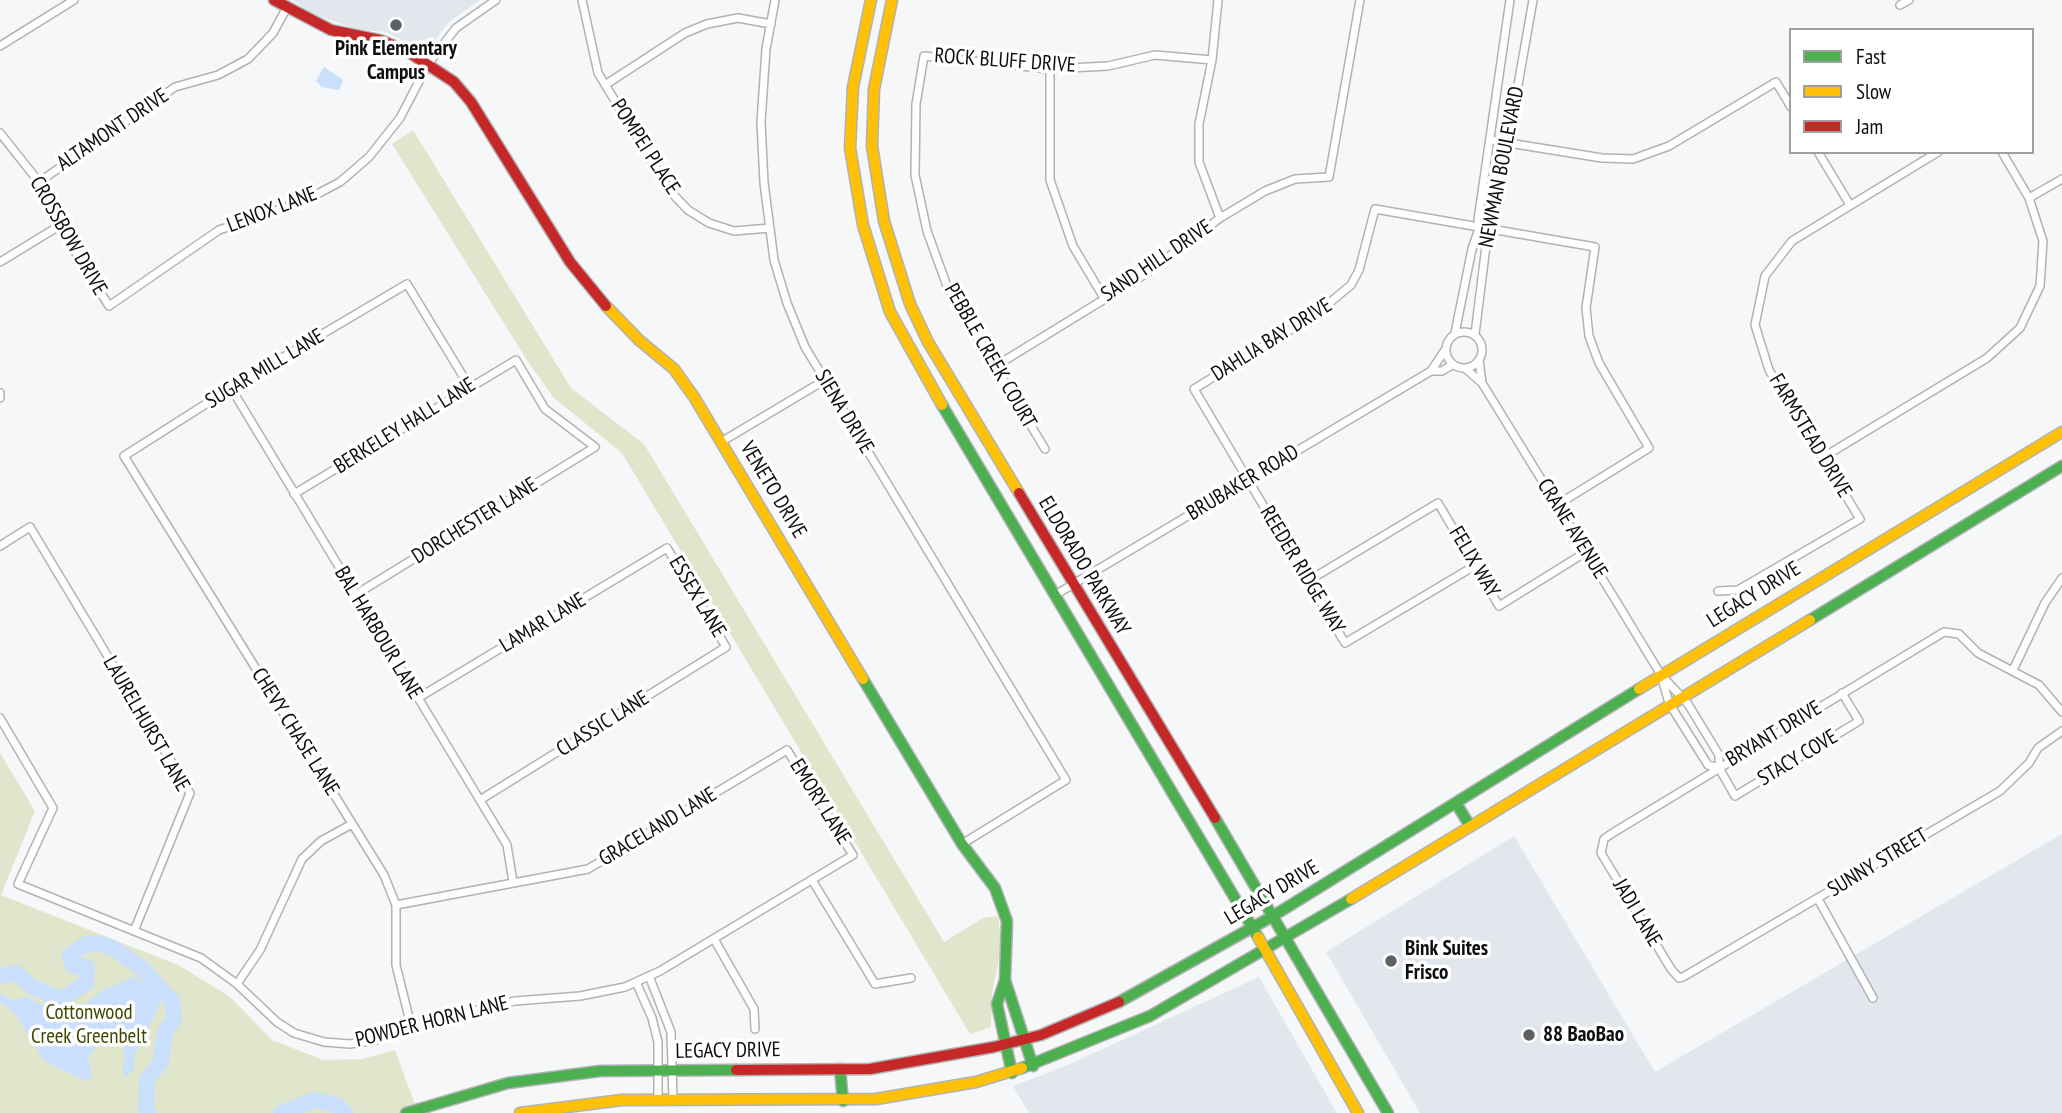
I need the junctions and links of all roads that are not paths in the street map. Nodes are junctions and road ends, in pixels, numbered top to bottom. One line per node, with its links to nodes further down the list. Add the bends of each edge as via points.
1 (74, 0): 16 (street)
2 (274, 0): 14 (main road, VENETO DRIVE)
3 (496, 0): 19 (street, LENOX LANE, via 456,28)
4 (582, 0): 21 (street, POMPEI PLACE, via 594,58)
5 (775, 0): 15 (street, SIENA DRIVE)
6 (871, 0): 73 (main road, ELDORADO PARKWAY, via 853,87 850,137 874,266 909,352)
7 (892, 0): 70 (main road, ELDORADO PARKWAY, via 874,89 872,146 895,261 928,342)
8 (1218, 0): 18 (street)
9 (1360, 0): 33 (street, SAND HILL DRIVE, via 1329,177 1295,179)
10 (1510, 0): 24 (street, NEWMAN BOULEVARD)
11 (1533, 0): 25 (street, NEWMAN BOULEVARD)
12 (1909, 0): 13 (street)
13 (1900, 5)
14 (286, 9): 19 (main road, VENETO DRIVE, via 331,30 380,40); 30 (street, ALTAMONT DRIVE, via 274,33 248,59 218,75 175,87)
15 (771, 24): 21 (street, via 738,18 707,24 685,33); 36 (street, SIENA DRIVE, via 761,122)
16 (0, 46)
17 (924, 56): 20 (street, ROCK BLUFF DRIVE); 46 (street, PEBBLE CREEK COURT, via 916,104 915,175 947,286)
18 (1212, 60): 20 (street, ROCK BLUFF DRIVE, via 1155,55 1108,66); 33 (street, via 1199,124 1199,162)
19 (428, 64): 40 (street, LENOX LANE, via 400,118 369,157 340,182 304,201 219,230); 55 (main road, VENETO DRIVE, via 466,93 570,262 630,331 674,369)
20 (1049, 69): 39 (street, via 1050,180 1073,246)
21 (605, 85): 36 (street, POMPEI PLACE, via 670,191 688,210 734,231)
22 (1789, 104): 25 (street, via 1776,82 1669,146 1641,157 1602,159)
23 (0, 133): 30 (street, CROSSBOW DRIVE)
24 (1490, 140): 25 (street); 35 (street, NEWMAN BOULEVARD)
25 (1508, 143): 37 (street, NEWMAN BOULEVARD)
26 (1819, 154): 32 (street)
27 (1935, 154): 32 (street, FARMSTEAD DRIVE)
28 (2003, 154): 31 (street)
29 (2062, 180): 31 (street)
30 (38, 182): 34 (street, CROSSBOW DRIVE)
31 (2029, 198): 59 (street, via 2043,241 2041,275 2020,328 1986,358)
32 (1850, 205): 59 (street, FARMSTEAD DRIVE, via 1792,241 1765,276 1755,325 1769,370)
33 (1220, 218): 39 (street, SAND HILL DRIVE)
34 (59, 226): 38 (street); 40 (street, CROSSBOW DRIVE)
35 (1480, 226): 37 (street); 41 (street, NEWMAN BOULEVARD); 53 (street, DAHLIA BAY DRIVE, via 1376,209 1351,285 1316,314)
36 (770, 228): 49 (street, SIENA DRIVE, via 787,303)
37 (1489, 228): 42 (street, NEWMAN BOULEVARD); 63 (street, via 1594,247 1586,308 1589,336 1599,363 1649,448)
38 (0, 262)
39 (1104, 298): 46 (street, SAND HILL DRIVE)
40 (109, 306)
41 (1455, 333): 42 (street); 43 (street)
42 (1475, 334): 44 (street, via 1482,351)
43 (1445, 349): 45 (street); 48 (street, BRUBAKER ROAD)
44 (1479, 360): 47 (street); 50 (street, CRANE AVENUE)
45 (1452, 365): 47 (street); 48 (street, BRUBAKER ROAD)
46 (994, 367): 57 (street, PEBBLE CREEK COURT)
47 (1466, 369): 50 (street, CRANE AVENUE)
48 (1431, 371): 61 (street, BRUBAKER ROAD)
49 (825, 380): 55 (street); 90 (street, SIENA DRIVE, via 1066,780)
50 (1482, 383): 63 (street, CRANE AVENUE)
51 (469, 386): 52 (street, SUGAR MILL LANE, via 407,284); 56 (street, BERKELEY HALL LANE, via 516,360 545,409); 62 (street, BERKELEY HALL LANE)
52 (230, 388): 58 (street, SUGAR MILL LANE); 62 (street, BAL HARBOUR LANE)
53 (1194, 389): 61 (street, REEDER RIDGE WAY)
54 (2062, 432): 76 (main road, LEGACY DRIVE)
55 (721, 442): 90 (main road, VENETO DRIVE)
56 (595, 447): 72 (street, DORCHESTER LANE)
57 (1045, 449)
58 (124, 456): 88 (street, CHEVY CHASE LANE)
59 (1822, 458): 71 (street, FARMSTEAD DRIVE, via 1860,519 1738,590)
60 (2062, 466): 78 (main road)
61 (1247, 480): 69 (street, REEDER RIDGE WAY); 70 (street, BRUBAKER ROAD)
62 (294, 494): 72 (street, BAL HARBOUR LANE)
63 (1557, 505): 66 (street, CRANE AVENUE)
64 (0, 545): 99 (street, LAURELHURST LANE, via 30,527 190,793)
65 (667, 548): 74 (street, ESSEX LANE); 79 (street, LAMAR LANE)
66 (1586, 552): 67 (street, FELIX WAY, via 1499,606); 76 (street, CRANE AVENUE)
67 (1475, 565): 69 (street, FELIX WAY, via 1438,503); 69 (street, REEDER RIDGE WAY, via 1345,643)
68 (2062, 578): 75 (street)
69 (1308, 581)
70 (1073, 584): 73 (street, BRUBAKER ROAD); 97 (main road, ELDORADO PARKWAY)
71 (1718, 591)
72 (355, 595): 79 (street, BAL HARBOUR LANE)
73 (1055, 596): 98 (main road, ELDORADO PARKWAY)
74 (726, 647): 86 (street, CLASSIC LANE)
75 (2013, 670): 77 (street, BRYANT DRIVE, via 1978,653 1952,631 1935,636); 81 (street, via 2039,685)
76 (1661, 675): 78 (street, CRANE AVENUE); 80 (street, CRANE AVENUE); 87 (main road, LEGACY DRIVE)
77 (1842, 693): 85 (street, BRYANT DRIVE); 85 (street, STACY COVE, via 1859,721 1735,796)
78 (1682, 695): 80 (main road); 85 (street, CRANE AVENUE, via 1719,755)
79 (418, 698): 86 (street, BAL HARBOUR LANE)
80 (1670, 703): 85 (street, CRANE AVENUE, via 1708,765); 89 (main road)
81 (2062, 712)
82 (0, 718): 99 (street, POWDER HORN LANE, via 53,808 18,884)
83 (2062, 731): 95 (street, SUNNY STREET, via 2038,748 2000,791)
84 (787, 750): 92 (street, EMORY LANE); 94 (street, GRACELAND LANE, via 588,869)
85 (1719, 768): 91 (street, BRYANT DRIVE)
86 (480, 800): 94 (street, BAL HARBOUR LANE, via 507,845)
87 (1456, 803): 89 (main road); 97 (main road, LEGACY DRIVE)
88 (352, 824): 96 (street, CHEVY CHASE LANE, via 384,874); 108 (street, via 321,841 302,859 260,950)
89 (1470, 826): 100 (main road)
90 (962, 844): 106 (main road, VENETO DRIVE, via 995,888 1007,921)
91 (1601, 845): 105 (street, JADI LANE, via 1601,853)
92 (853, 855): 93 (street, POWDER HORN LANE)
93 (812, 880): 101 (street, POWDER HORN LANE); 104 (street, via 875,984)
94 (513, 882): 96 (street, GRACELAND LANE)
95 (1818, 898): 105 (street, SUNNY STREET); 109 (street)
96 (396, 905): 110 (street, CHEVY CHASE LANE, via 396,965)
97 (1273, 916): 98 (main road, LEGACY DRIVE); 100 (main road, ELDORADO PARKWAY)
98 (1253, 928): 102 (main road, ELDORADO PARKWAY); 112 (main road, LEGACY DRIVE, via 1132,996)
99 (134, 932): 108 (street, POWDER HORN LANE, via 201,958)
100 (1285, 937): 102 (main road); 125 (main road, ELDORADO PARKWAY)
101 (714, 939): 103 (street, POWDER HORN LANE); 111 (street, via 754,1009)
102 (1265, 949): 114 (main road, via 1150,1016); 124 (main road, ELDORADO PARKWAY)
103 (649, 976): 107 (street, POWDER HORN LANE); 117 (street, via 671,1032)
104 (911, 978)
105 (1679, 978)
106 (1005, 980): 112 (main road, VENETO DRIVE); 113 (main road, VENETO DRIVE, via 997,1004)
107 (636, 982): 110 (street, POWDER HORN LANE, via 580,996 515,1001); 116 (street, via 655,1029)
108 (237, 984): 110 (street, POWDER HORN LANE, via 277,1023 324,1042 376,1040)
109 (1873, 998)
110 (411, 1026)
111 (755, 1029)
112 (1025, 1040): 113 (main road, LEGACY DRIVE); 114 (main road, VENETO DRIVE)
113 (1005, 1045): 115 (main road, LEGACY DRIVE, via 870,1069); 118 (main road, VENETO DRIVE)
114 (1033, 1066): 118 (main road)
115 (840, 1069): 117 (main road, LEGACY DRIVE); 121 (main road)
116 (659, 1071): 117 (main road, LEGACY DRIVE); 119 (street); 122 (main road, LEGACY DRIVE, via 600,1071 508,1083)
117 (673, 1071): 120 (street)
118 (1013, 1073): 121 (main road)
119 (658, 1100): 120 (main road); 123 (main road, via 596,1102)
120 (673, 1100): 121 (main road)
121 (843, 1101)
122 (407, 1113)
123 (520, 1113)
124 (1358, 1113)
125 (1388, 1113)

